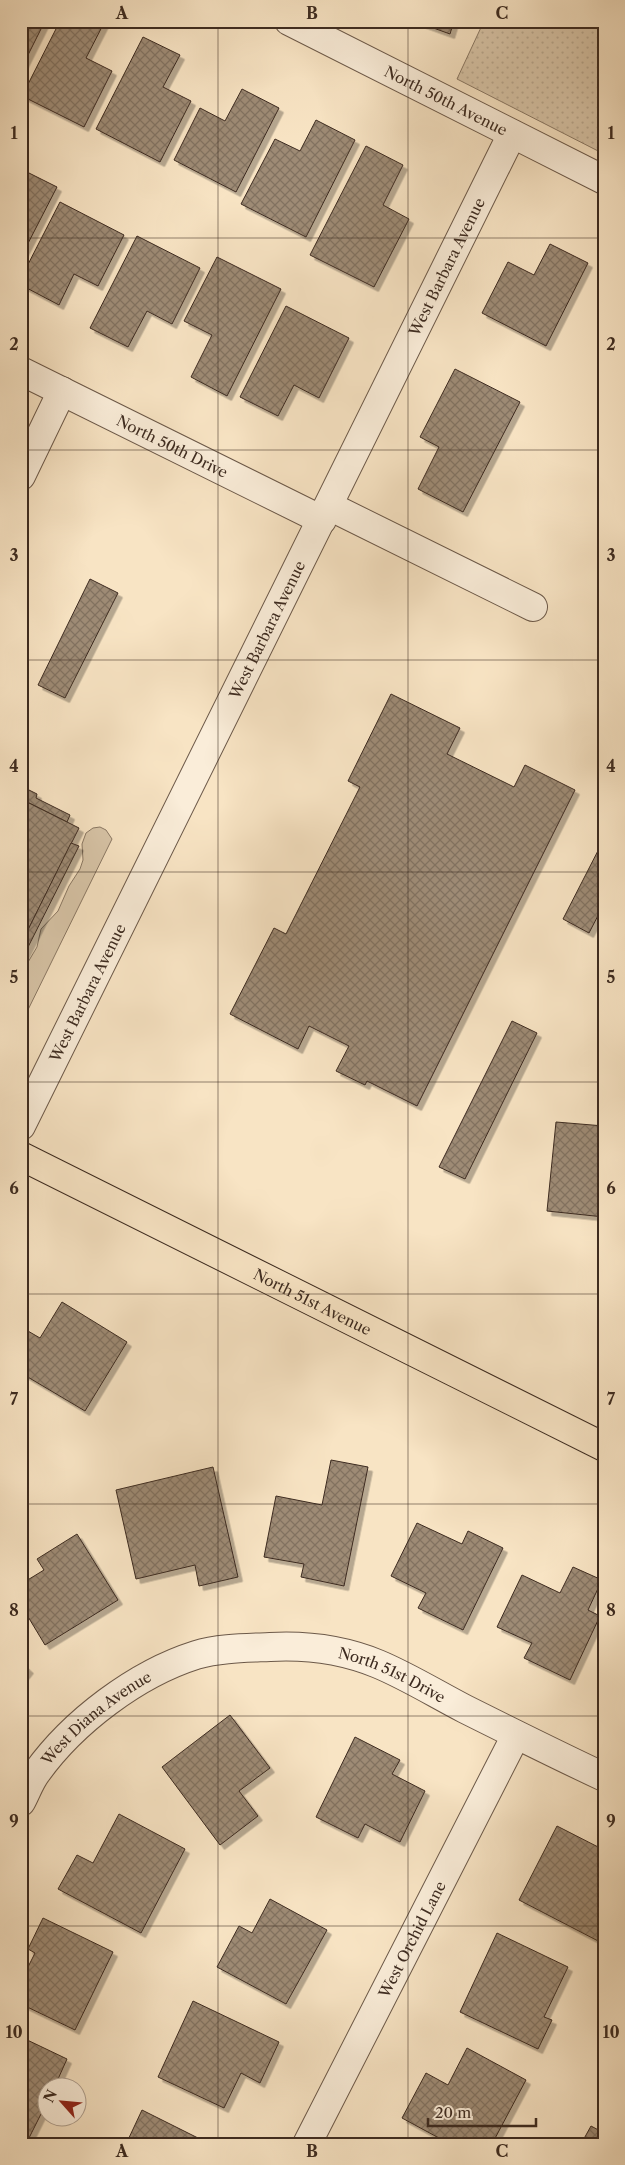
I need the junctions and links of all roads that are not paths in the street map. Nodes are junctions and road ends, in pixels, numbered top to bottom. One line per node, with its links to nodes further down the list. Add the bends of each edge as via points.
1 (289, 21): 2 (street, North 50th Avenue)
2 (512, 134): 3 (street, North 50th Avenue); 7 (street, West Barbara Avenue)
3 (604, 180)
4 (21, 372): 5 (street, North 50th Drive)
5 (62, 391): 6 (street); 7 (street, North 50th Drive)
6 (21, 476)
7 (326, 513): 8 (street, North 50th Drive); 9 (street, West Barbara Avenue)
8 (532, 607)
9 (21, 1126)
10 (21, 1156): 11 (main road, North 51st Avenue)
11 (604, 1447)
12 (165, 1668): 13 (street, North 51st Drive, via 196,1655 238,1648 287,1646 326,1649 377,1663); 15 (street, West Diana Avenue, via 137,1682 100,1708 61,1744 36,1773)
13 (516, 1735): 14 (street, North 51st Drive); 16 (street, West Orchid Lane)
14 (604, 1777)
15 (21, 1802)
16 (307, 2144)

